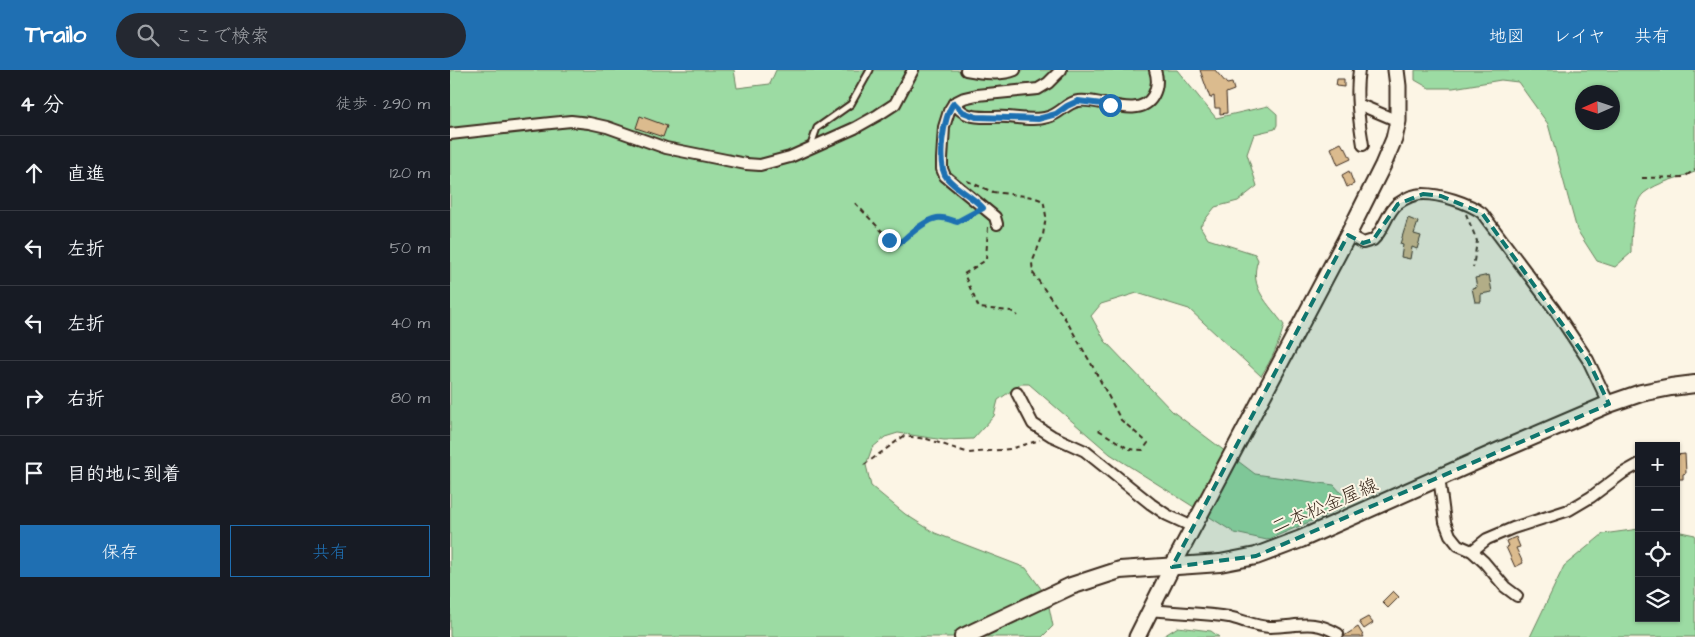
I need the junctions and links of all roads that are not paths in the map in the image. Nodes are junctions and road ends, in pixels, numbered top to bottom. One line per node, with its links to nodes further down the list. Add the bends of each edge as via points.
1 (870, 70): 14 (lane, via 851,104 817,128)
2 (913, 70): 14 (street, via 895,104)
3 (966, 70): 4 (street, via 984,73)
4 (1015, 70)
5 (1061, 70): 9 (street, via 1038,89 977,95)
6 (1155, 70): 9 (street, via 1154,94 1147,103 1139,106 1118,107 1078,101 1056,114 1038,119 976,117 963,112)
7 (1359, 70): 10 (street)
8 (1396, 70): 11 (street)
9 (954, 103): 15 (street, via 944,127 942,169 950,182 995,217)
10 (1358, 104): 11 (street); 13 (street)
11 (1398, 121): 16 (street, via 1394,139)
12 (450, 134): 14 (street, via 580,122 607,127 666,148 760,165)
13 (1362, 144)
14 (810, 149)
15 (998, 224)
16 (1348, 235): 19 (street, via 1363,242 1373,240 1398,204 1416,195 1441,196 1474,207 1482,213 1554,309 1588,360); 22 (street)
17 (1695, 384): 19 (main road, 二本松金屋線, via 1648,392)
18 (1016, 393): 22 (street, via 1033,424 1085,451 1151,504)
19 (1609, 404): 21 (main road, 二本松金屋線)
20 (1635, 466): 23 (street, via 1569,510 1486,539)
21 (1439, 477): 23 (street, via 1450,536 1458,545); 24 (main road, 二本松金屋線, via 1256,556)
22 (1193, 527): 24 (street)
23 (1472, 551): 25 (street)
24 (1172, 567): 26 (street); 28 (main road, 二本松金屋線, via 1120,570 1092,578)
25 (1517, 596)
26 (1151, 610): 27 (street, via 1229,618 1269,627 1319,624); 29 (street)
27 (1338, 634)
28 (963, 637)
29 (1137, 637)

